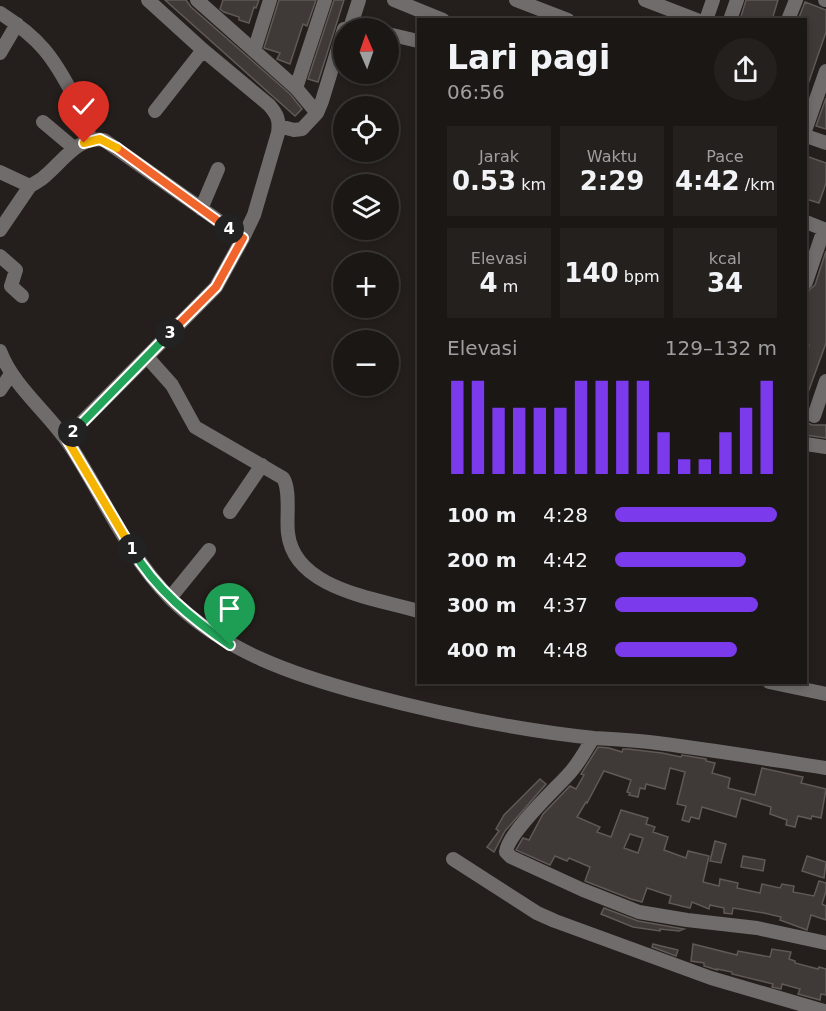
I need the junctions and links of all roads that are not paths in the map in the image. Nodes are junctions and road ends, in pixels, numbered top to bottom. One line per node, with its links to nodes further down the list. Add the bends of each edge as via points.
1 (148, 0): 27 (street)
2 (197, 0): 13 (street)
3 (270, 0): 28 (street)
4 (326, 0): 32 (street)
5 (352, 0): 16 (street)
6 (359, 0): 17 (street)
7 (394, 0): 18 (street)
8 (516, 0): 14 (street)
9 (645, 0): 20 (street)
10 (713, 0): 21 (street)
11 (737, 0): 22 (street)
12 (796, 0): 23 (street)
13 (213, 6): 28 (street)
14 (532, 9): 19 (street)
15 (0, 13): 24 (street)
16 (347, 18)
17 (353, 18)
18 (438, 18)
19 (561, 18)
20 (692, 18)
21 (707, 18)
22 (731, 18)
23 (789, 18)
24 (17, 24): 29 (street); 39 (street, via 39,41 55,62 88,125)
25 (399, 37): 26 (street)
26 (417, 41)
27 (203, 50): 33 (street); 37 (street, via 269,105)
28 (254, 51): 32 (street)
29 (0, 53)
30 (333, 63): 34 (street)
31 (826, 71): 36 (street)
32 (296, 88): 34 (street)
33 (155, 111)
34 (317, 113): 37 (street, via 302,129)
35 (43, 122): 41 (street)
36 (807, 125)
37 (279, 126): 49 (street, via 254,215)
38 (807, 136): 40 (street)
39 (90, 141): 41 (street); 45 (street, via 100,139 112,144)
40 (826, 143)
41 (74, 148): 44 (street)
42 (218, 169): 45 (street)
43 (0, 172): 44 (street)
44 (30, 186): 48 (street)
45 (201, 209): 49 (street)
46 (807, 222): 47 (street)
47 (825, 229): 51 (street)
48 (0, 230)
49 (243, 238): 54 (street, via 216,287)
50 (0, 256): 52 (street, via 14,268 11,286)
51 (807, 279)
52 (22, 296)
53 (0, 351): 55 (street)
54 (147, 357): 59 (street); 62 (street, via 172,385 195,427)
55 (11, 374): 57 (street); 59 (street)
56 (826, 381): 58 (street)
57 (0, 390)
58 (815, 416)
59 (66, 438): 65 (street, via 136,556)
60 (807, 444): 61 (street)
61 (826, 447)
62 (261, 465): 63 (street); 66 (street, via 285,482 288,535 304,568 326,583)
63 (230, 512)
64 (209, 550): 65 (street)
65 (170, 598): 69 (street, via 230,645 318,681 439,712)
66 (417, 611)
67 (778, 684): 68 (street)
68 (826, 694)
69 (593, 738): 70 (street); 72 (street, via 567,776 509,841 506,852 511,857 639,912 757,928)
70 (826, 768)
71 (453, 859): 73 (street, via 555,921 711,978)
72 (826, 943)
73 (824, 1011)

